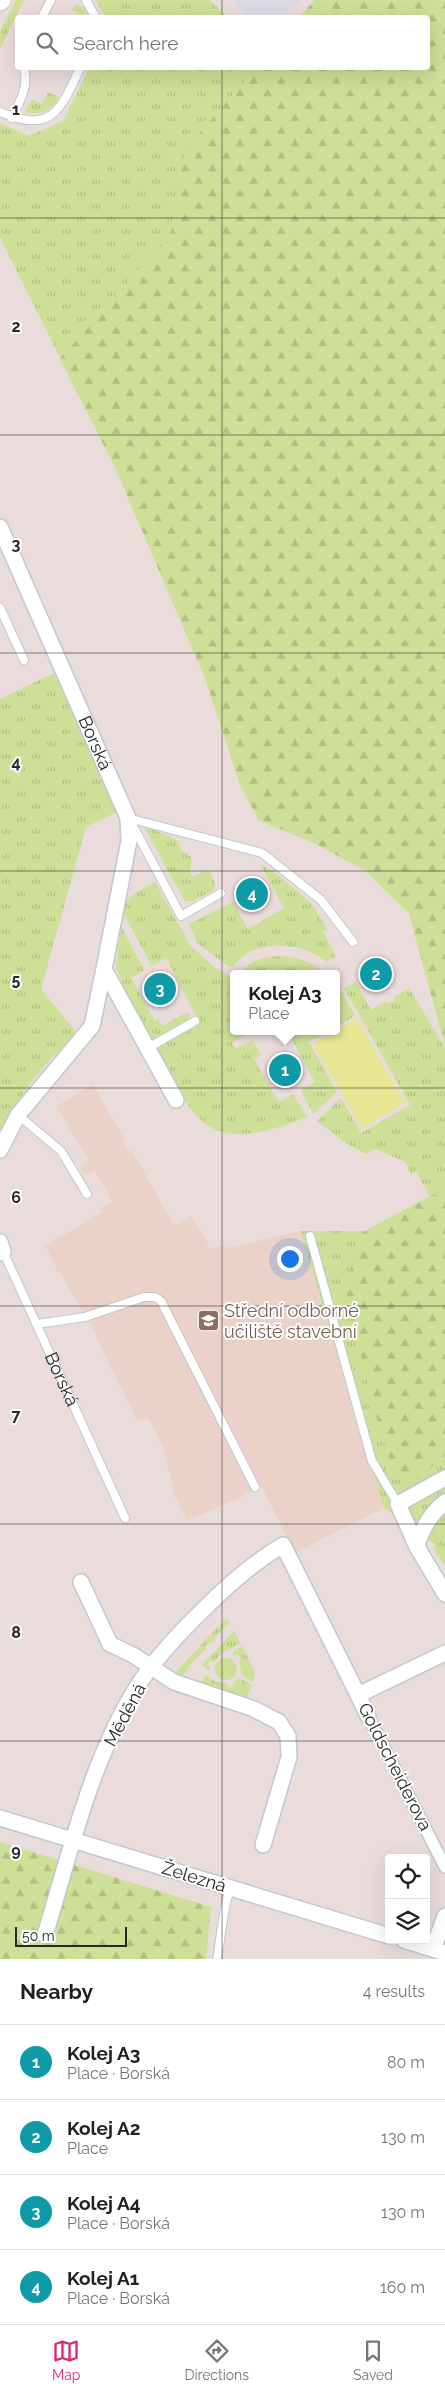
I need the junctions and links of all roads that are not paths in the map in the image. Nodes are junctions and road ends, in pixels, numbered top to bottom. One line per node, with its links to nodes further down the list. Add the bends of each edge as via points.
1 (51, 0): 3 (lane)
2 (86, 0): 4 (lane)
3 (44, 15)
4 (94, 15)
5 (25, 70): 8 (lane, via 25,90)
6 (79, 70): 8 (lane, via 62,106 52,115 30,121)
7 (0, 112): 8 (lane)
8 (12, 118)
9 (0, 528): 10 (street, Borská)
10 (3, 543): 13 (street, Borská)
11 (0, 608): 12 (lane)
12 (24, 660)
13 (128, 818): 14 (lane, via 180,916); 15 (lane, via 262,853 321,900); 16 (street, Borská, via 130,841)
14 (221, 893)
15 (353, 942)
16 (104, 969): 18 (street); 20 (street, Borská, via 92,1026)
17 (195, 1022): 18 (lane)
18 (148, 1048): 19 (street)
19 (176, 1100)
20 (18, 1115): 21 (street, Borská); 22 (lane, via 61,1151)
21 (0, 1150)
22 (87, 1194)
23 (310, 1236): 29 (lane, via 372,1461)
24 (1, 1249): 25 (lane, Borská)
25 (37, 1324): 27 (lane, via 85,1317 144,1297 155,1297 161,1301); 30 (lane, Borská)
26 (445, 1478): 29 (street)
27 (255, 1487)
28 (445, 1502): 32 (street, via 437,1508 419,1537)
29 (398, 1504): 32 (street)
30 (125, 1518)
31 (282, 1545): 36 (street, Měděná, via 223,1590); 37 (street, Goldscheiderova)
32 (417, 1547): 34 (street)
33 (81, 1582): 36 (street, via 110,1644)
34 (445, 1594)
35 (445, 1653): 37 (street, Goldscheiderova)
36 (151, 1667): 40 (street, Měděná, via 123,1712 106,1748); 41 (street, via 174,1682 254,1709 279,1722 288,1736 289,1757)
37 (358, 1695): 38 (street, Goldscheiderova)
38 (368, 1716): 42 (street, Goldscheiderova)
39 (0, 1818): 40 (street, Železná)
40 (74, 1840): 43 (street, Železná); 45 (street, Měděná)
41 (263, 1846)
42 (445, 1867)
43 (230, 1888): 46 (street, Železná); 49 (lane)
44 (445, 1916): 48 (street)
45 (45, 1935)
46 (385, 1935)
47 (417, 1944): 48 (street)
48 (439, 1951)
49 (217, 1959)

